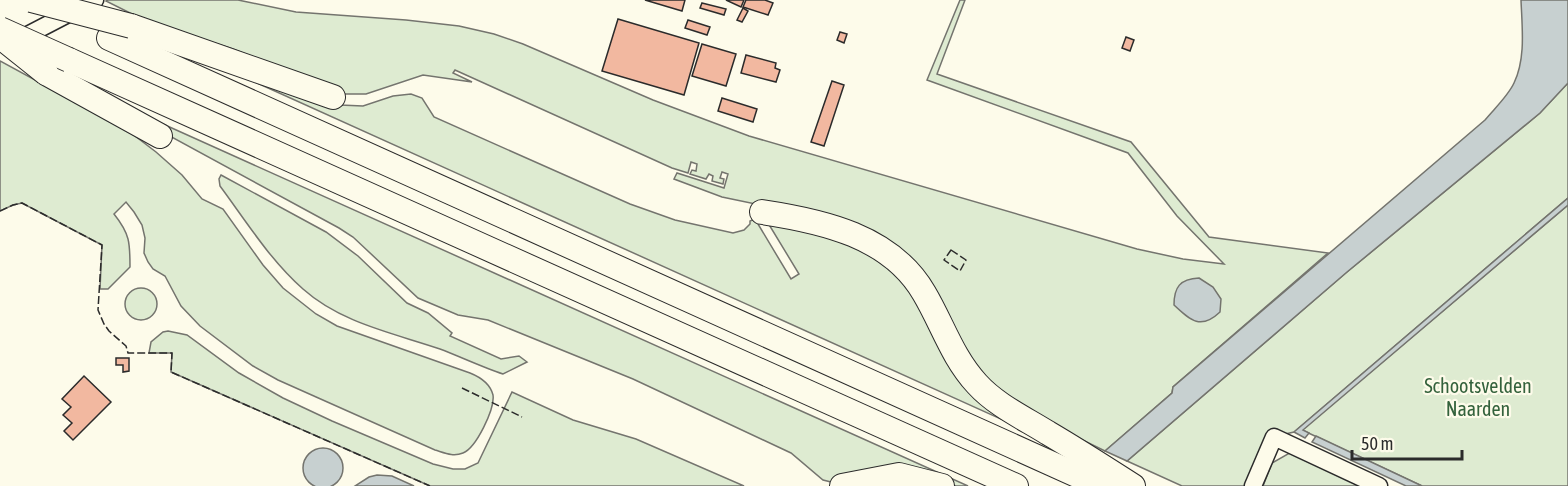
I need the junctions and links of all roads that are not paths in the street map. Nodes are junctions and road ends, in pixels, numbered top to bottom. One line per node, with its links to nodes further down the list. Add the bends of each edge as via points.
1 (24, 0): 13 (highway)
2 (31, 0): 7 (highway, bridge, via 131,26)
3 (95, 0): 6 (street)
4 (0, 29): 12 (highway, bridge)
5 (0, 37): 8 (highway, bridge, via 46,73)
6 (0, 50)
7 (333, 97)
8 (159, 136)
9 (762, 212): 14 (highway, via 834,228 889,252 925,293 951,348 977,384 1010,410)
10 (842, 486): 11 (highway, via 899,474)
11 (942, 486)
12 (1016, 486)
13 (1101, 486)
14 (1133, 486)
15 (1253, 486): 16 (street, via 1274,437)
16 (1379, 486)

